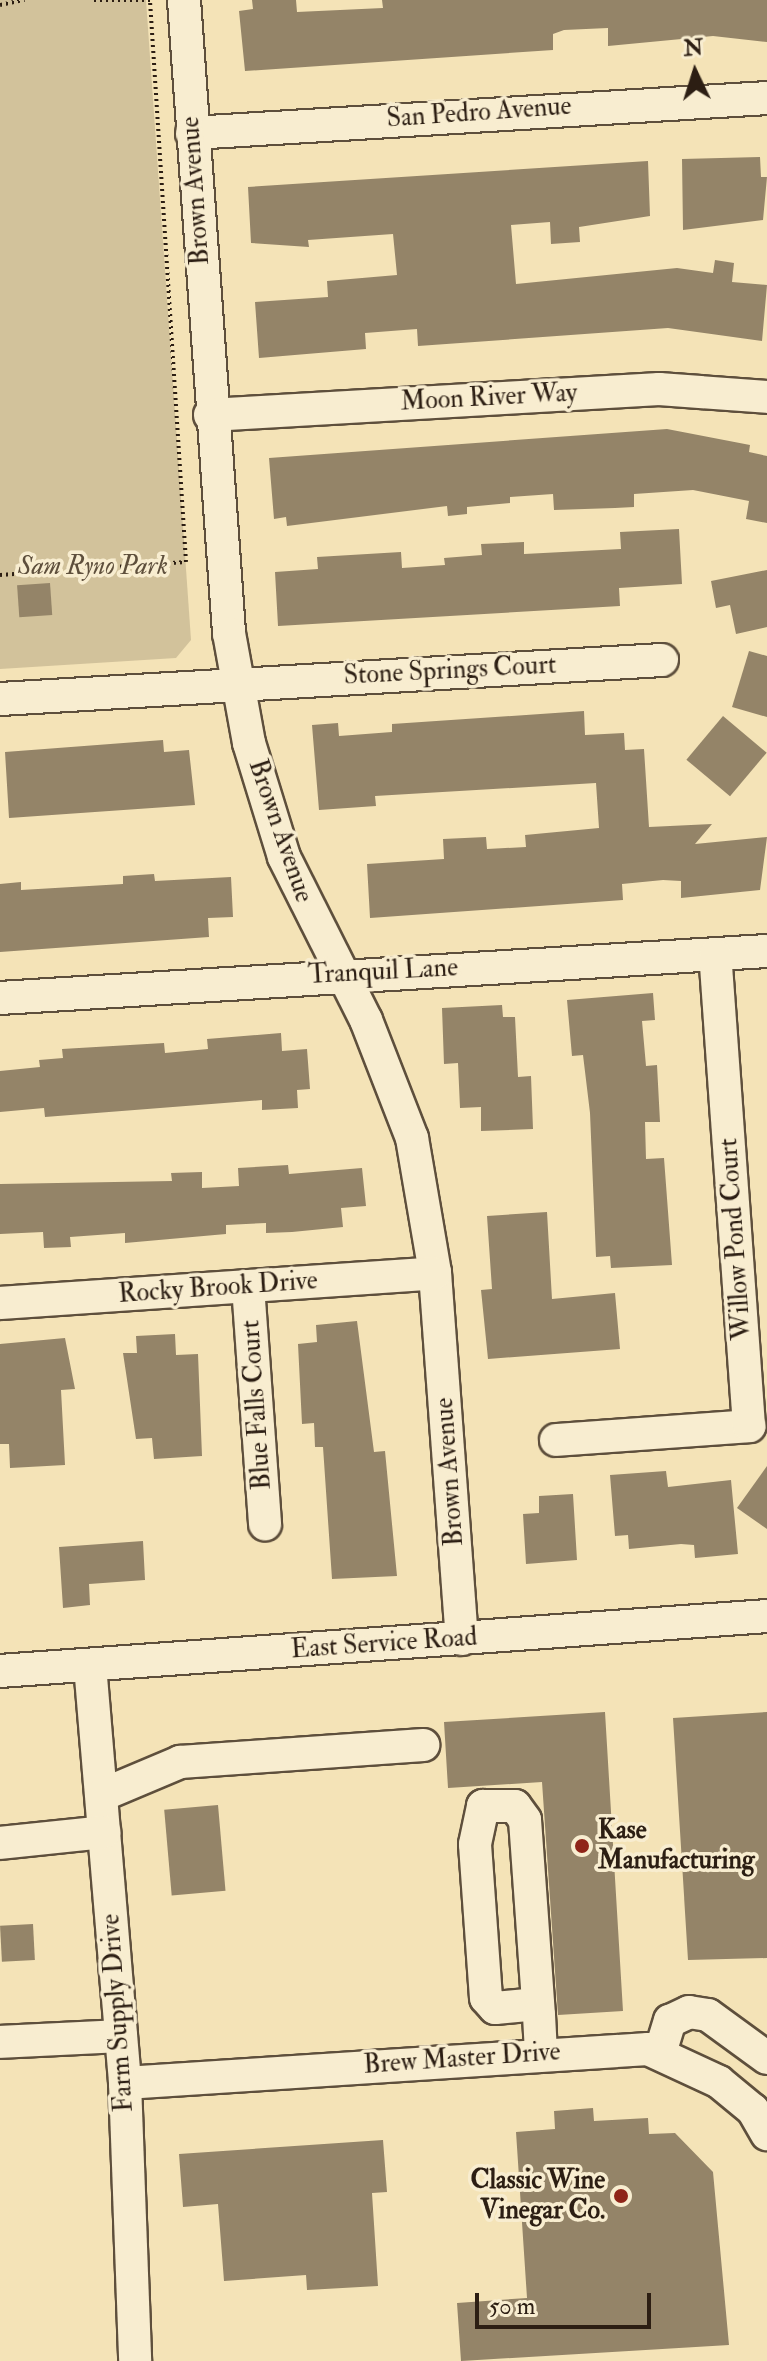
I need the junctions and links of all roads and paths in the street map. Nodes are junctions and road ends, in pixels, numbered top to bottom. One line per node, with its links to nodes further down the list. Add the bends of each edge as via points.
1 (24, 0): 4 (path)
2 (92, 0): 9 (path, via 150,0 186,562)
3 (184, 0): 6 (street, Brown Avenue)
4 (0, 5)
5 (767, 98): 6 (street, San Pedro Avenue)
6 (192, 133): 8 (street, Brown Avenue)
7 (767, 397): 8 (street, Moon River Way, via 659,389)
8 (210, 415): 11 (street, Brown Avenue)
9 (0, 575)
10 (662, 660): 11 (street, Stone Springs Court)
11 (238, 682): 12 (street, Stone Springs Court); 15 (street, Brown Avenue, via 266,805)
12 (0, 699)
13 (767, 951): 14 (street, Tranquil Lane)
14 (715, 955): 15 (street, Tranquil Lane); 20 (street, Willow Pond Court, via 749,1426)
15 (341, 973): 16 (street, Tranquil Lane); 17 (street, Brown Avenue, via 412,1138)
16 (0, 998)
17 (435, 1273): 18 (street, Rocky Brook Drive); 23 (street, Brown Avenue)
18 (248, 1286): 19 (street, Rocky Brook Drive); 21 (street, Blue Falls Court)
19 (0, 1303)
20 (556, 1440)
21 (265, 1524)
22 (767, 1616): 23 (street, East Service Road)
23 (462, 1639): 24 (street, East Service Road)
24 (90, 1665): 25 (street, East Service Road); 27 (street, Farm Supply Drive)
25 (0, 1671)
26 (423, 1745): 27 (street, via 180,1762)
27 (102, 1795): 28 (street, Farm Supply Drive)
28 (104, 1832): 29 (street); 31 (street, Farm Supply Drive)
29 (0, 1843)
30 (538, 2004): 30 (street, via 525,1820 515,1806 483,1806 475,1844 486,1998 495,2008); 33 (street)
31 (121, 2036): 32 (street); 36 (street, Farm Supply Drive)
32 (0, 2042)
33 (541, 2053): 34 (street, Brew Master Drive); 36 (street, Brew Master Drive)
34 (660, 2053): 35 (street, via 670,2021 689,2012 708,2015); 37 (street, Brew Master Drive, via 719,2082 753,2110)
35 (767, 2058)
36 (125, 2083): 38 (street, Farm Supply Drive)
37 (767, 2134)
38 (135, 2361)

